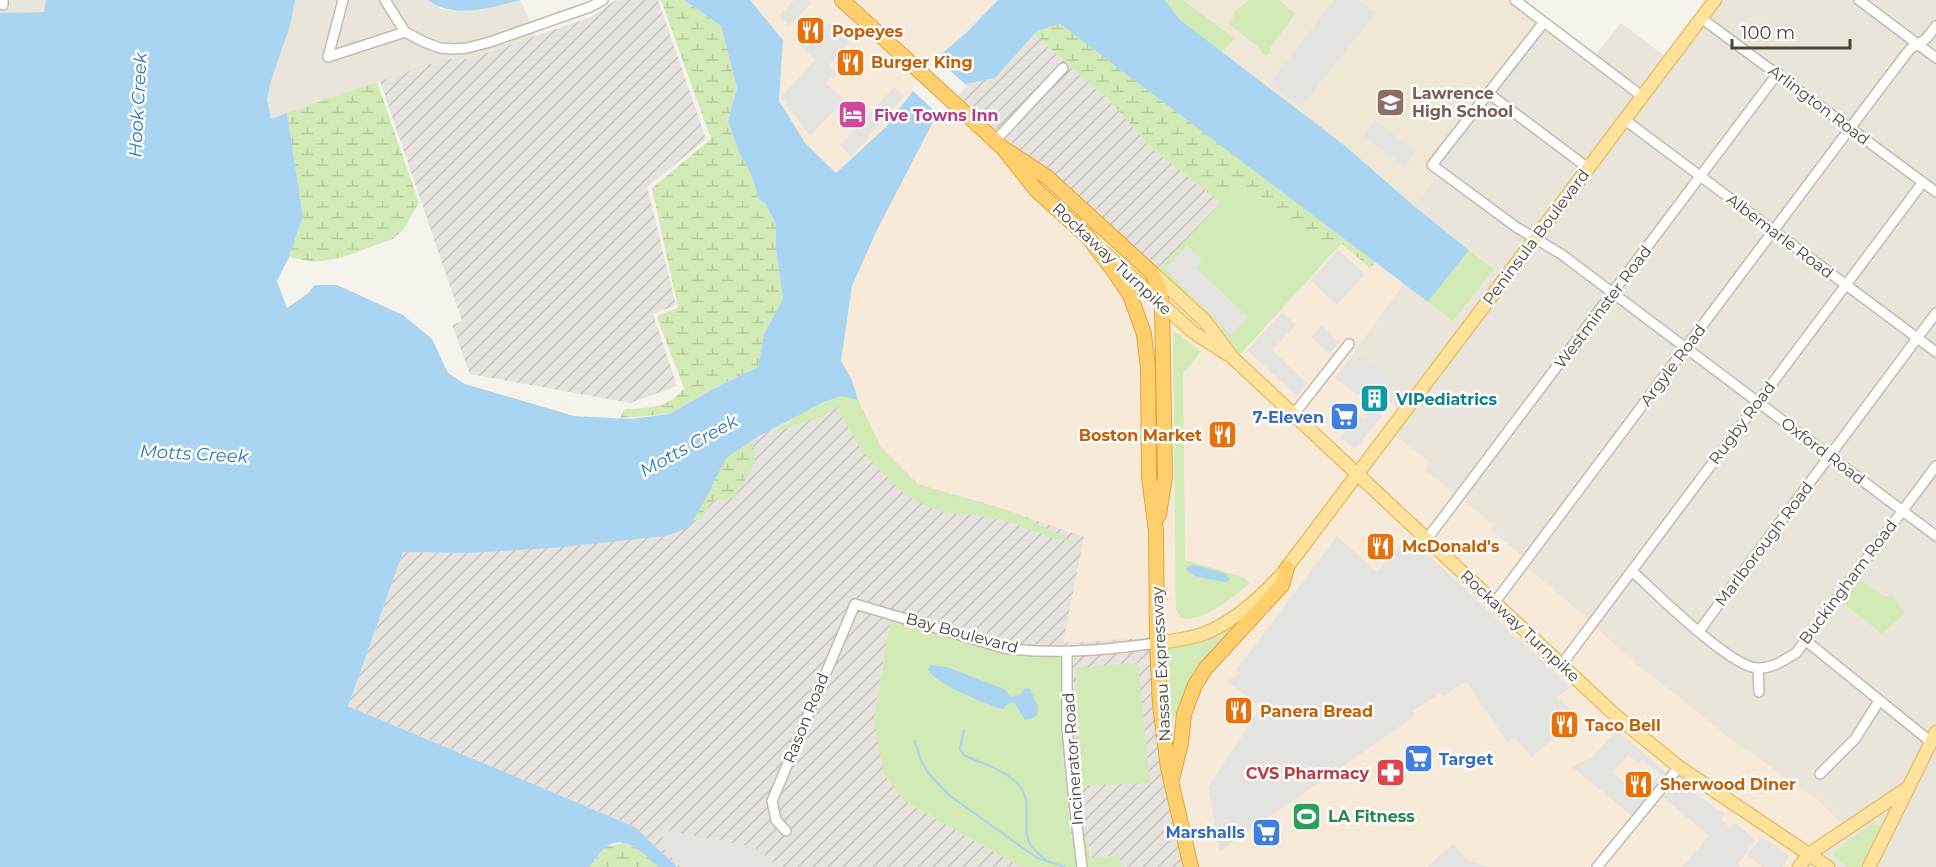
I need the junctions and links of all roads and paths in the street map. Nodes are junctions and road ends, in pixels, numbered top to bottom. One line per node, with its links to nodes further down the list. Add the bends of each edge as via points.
1 (343, 0): 11 (street, via 328,57)
2 (385, 0): 11 (street)
3 (603, 0): 11 (street, via 467,48 440,48)
4 (842, 0): 20 (highway, Rockaway Turnpike)
5 (1515, 0): 9 (street)
6 (1715, 0): 8 (main road, Peninsula Boulevard)
7 (1859, 0): 12 (street)
8 (1701, 18): 15 (street, Arlington Road); 17 (main road, Peninsula Boulevard)
9 (1544, 22): 16 (street); 17 (street)
10 (1936, 26): 12 (street, Argyle Road)
11 (405, 32)
12 (1917, 44): 13 (street); 19 (street, Argyle Road)
13 (1936, 58)
14 (1062, 68): 20 (street)
15 (1778, 73): 19 (street, Arlington Road); 22 (street, Westminster Road)
16 (1492, 96): 21 (street); 27 (street, Oxford Road, via 1432,165)
17 (1643, 97): 18 (main road, Peninsula Boulevard)
18 (1625, 120): 21 (main road, Peninsula Boulevard); 22 (street, Albemarle Road)
19 (1851, 128): 23 (street, Arlington Road); 25 (street, Argyle Road)
20 (999, 144): 26 (highway, Rockaway Turnpike, via 1036,190); 28 (highway, Rockaway Turnpike, via 1047,177)
21 (1588, 168): 27 (main road, Peninsula Boulevard)
22 (1701, 176): 25 (street, Albemarle Road); 30 (street, Westminster Road)
23 (1923, 182): 24 (street, Arlington Road); 29 (street, Rugby Road)
24 (1936, 192)
25 (1773, 231): 29 (street, Albemarle Road); 35 (street, Argyle Road)
26 (1088, 237): 31 (main road, Rockaway Turnpike); 44 (highway, Nassau Expressway, via 1125,287 1144,334 1149,477)
27 (1536, 238): 30 (street, Oxford Road); 42 (main road, Peninsula Boulevard)
28 (1151, 272): 31 (highway, Nassau Expressway); 37 (main road, Rockaway Turnpike, via 1204,320)
29 (1846, 285): 33 (street, Albemarle Road); 38 (street, Rugby Road)
30 (1613, 294): 35 (street, Oxford Road); 46 (street, Westminster Road)
31 (1162, 305): 37 (main road, Rockaway Turnpike, via 1194,333); 44 (highway, Nassau Expressway, via 1164,476)
32 (1936, 314): 33 (street, Marlborough Road)
33 (1918, 339): 36 (street, Albemarle Road); 40 (street, Marlborough Road)
34 (1349, 344): 39 (street)
35 (1686, 348): 38 (street, Oxford Road); 49 (street, Argyle Road)
36 (1936, 352)
37 (1233, 358): 39 (main road, Rockaway Turnpike)
38 (1758, 403): 40 (street, Oxford Road); 48 (street, Rugby Road)
39 (1294, 414): 42 (main road, Rockaway Turnpike)
40 (1830, 456): 43 (street, Oxford Road); 51 (street, Marlborough Road)
41 (1936, 466): 43 (street, Buckingham Road)
42 (1357, 473): 46 (main road, Rockaway Turnpike); 47 (main road, Bay Boulevard)
43 (1902, 511): 45 (street, Oxford Road); 52 (street, Buckingham Road)
44 (1156, 531): 53 (highway, Nassau Expressway)
45 (1936, 536)
46 (1427, 538): 49 (main road, Rockaway Turnpike)
47 (1287, 568): 53 (main road, Bay Boulevard, via 1261,595 1215,628); 62 (highway, via 1282,585 1195,685 1185,706)
48 (1632, 571): 51 (street); 55 (street, Rugby Road)
49 (1495, 602): 55 (main road, Rockaway Turnpike)
50 (855, 604): 54 (street, Bay Boulevard, via 1004,648); 64 (street, Rason Road, via 772,801 776,820)
51 (1699, 631): 56 (street, via 1723,651)
52 (1804, 640): 56 (street, Buckingham Road, via 1796,653 1783,661); 58 (street)
53 (1157, 643): 54 (street, Bay Boulevard); 62 (highway, Nassau Expressway, via 1160,706)
54 (1067, 651): 66 (street, Incinerator Road, via 1067,727)
55 (1562, 664): 60 (main road, Rockaway Turnpike)
56 (1758, 668): 57 (street)
57 (1759, 692)
58 (1879, 701): 59 (street); 61 (street, via 1855,739)
59 (1934, 737): 63 (main road)
60 (1679, 767): 65 (main road, Rockaway Turnpike); 68 (street)
61 (1820, 774)
62 (1171, 784): 67 (highway, Nassau Expressway)
63 (1910, 786): 65 (main road); 71 (main road)
64 (786, 831)
65 (1809, 854): 69 (main road); 70 (main road, Rockaway Turnpike)
66 (1082, 867)
67 (1191, 867)
68 (1598, 867)
69 (1799, 867)
70 (1828, 867)
71 (1869, 867)

